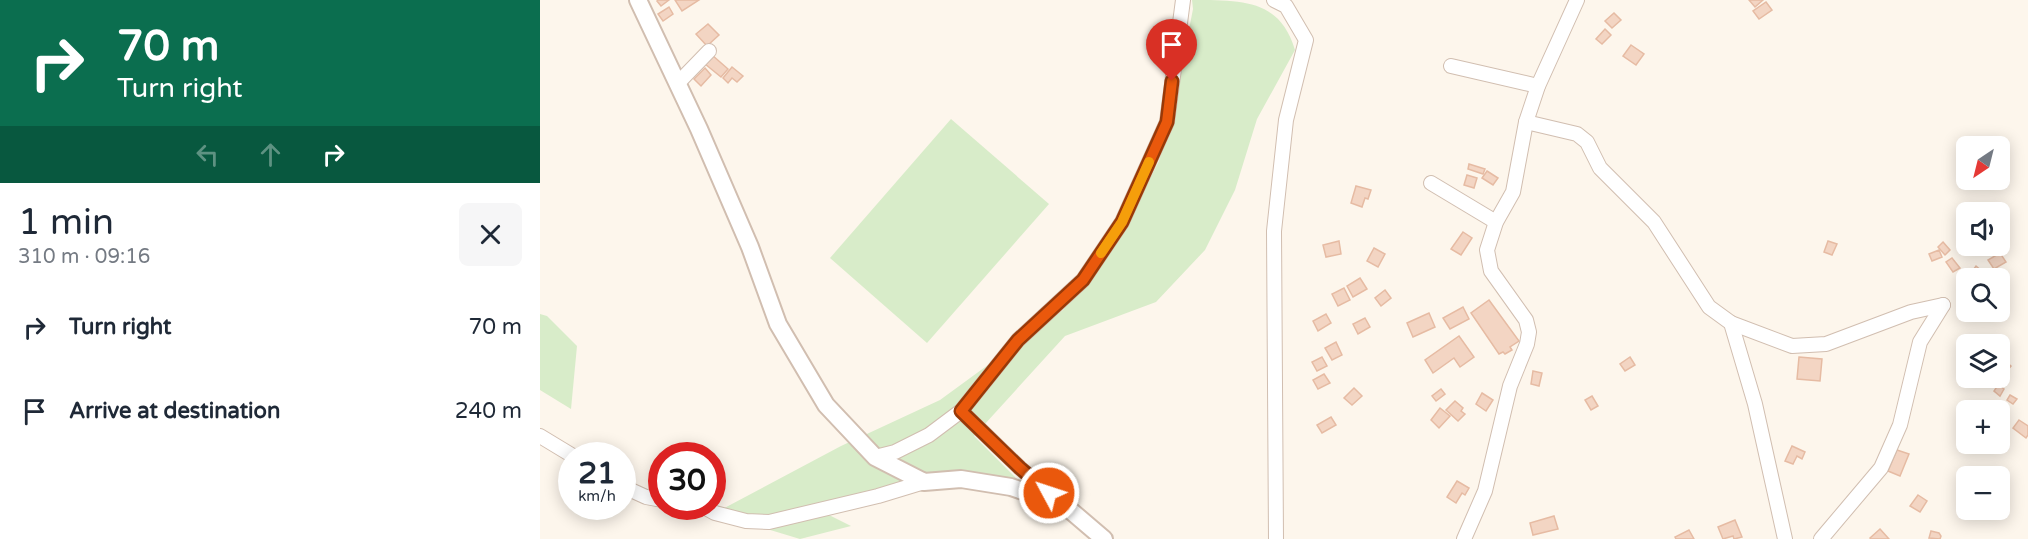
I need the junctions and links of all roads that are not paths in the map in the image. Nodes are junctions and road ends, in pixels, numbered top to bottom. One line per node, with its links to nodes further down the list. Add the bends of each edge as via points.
1 (1183, 0): 13 (street, via 1167,122 1122,222 1083,280 1018,340)
2 (1274, 0): 21 (street, via 1286,6 1306,40 1286,120 1274,231)
3 (1576, 0): 8 (street)
4 (641, 1): 7 (street)
5 (709, 51): 7 (street)
6 (1451, 66): 8 (street)
7 (678, 83): 16 (street, via 750,247 778,324 826,405)
8 (1538, 86): 9 (street)
9 (1526, 122): 11 (street, via 1513,192); 12 (street, via 1576,134 1587,142 1600,168 1654,222 1709,307)
10 (1431, 183): 11 (street)
11 (1496, 222): 22 (street, via 1487,250 1491,272 1526,320 1529,332 1510,386 1485,491)
12 (1731, 323): 23 (street, via 1755,404); 24 (street, via 1792,346 1826,344 1911,312 1943,305 1920,342 1900,425 1881,468)
13 (961, 411): 16 (street, via 929,435); 18 (street)
14 (540, 436): 15 (street)
15 (558, 447)
16 (875, 458): 17 (street)
17 (924, 482): 18 (street, via 961,479 1011,487); 19 (street, via 770,522)
18 (1064, 505): 20 (street)
19 (726, 516)
20 (1104, 539)
21 (1276, 539)
22 (1464, 539)
23 (1785, 539)
24 (1821, 539)

